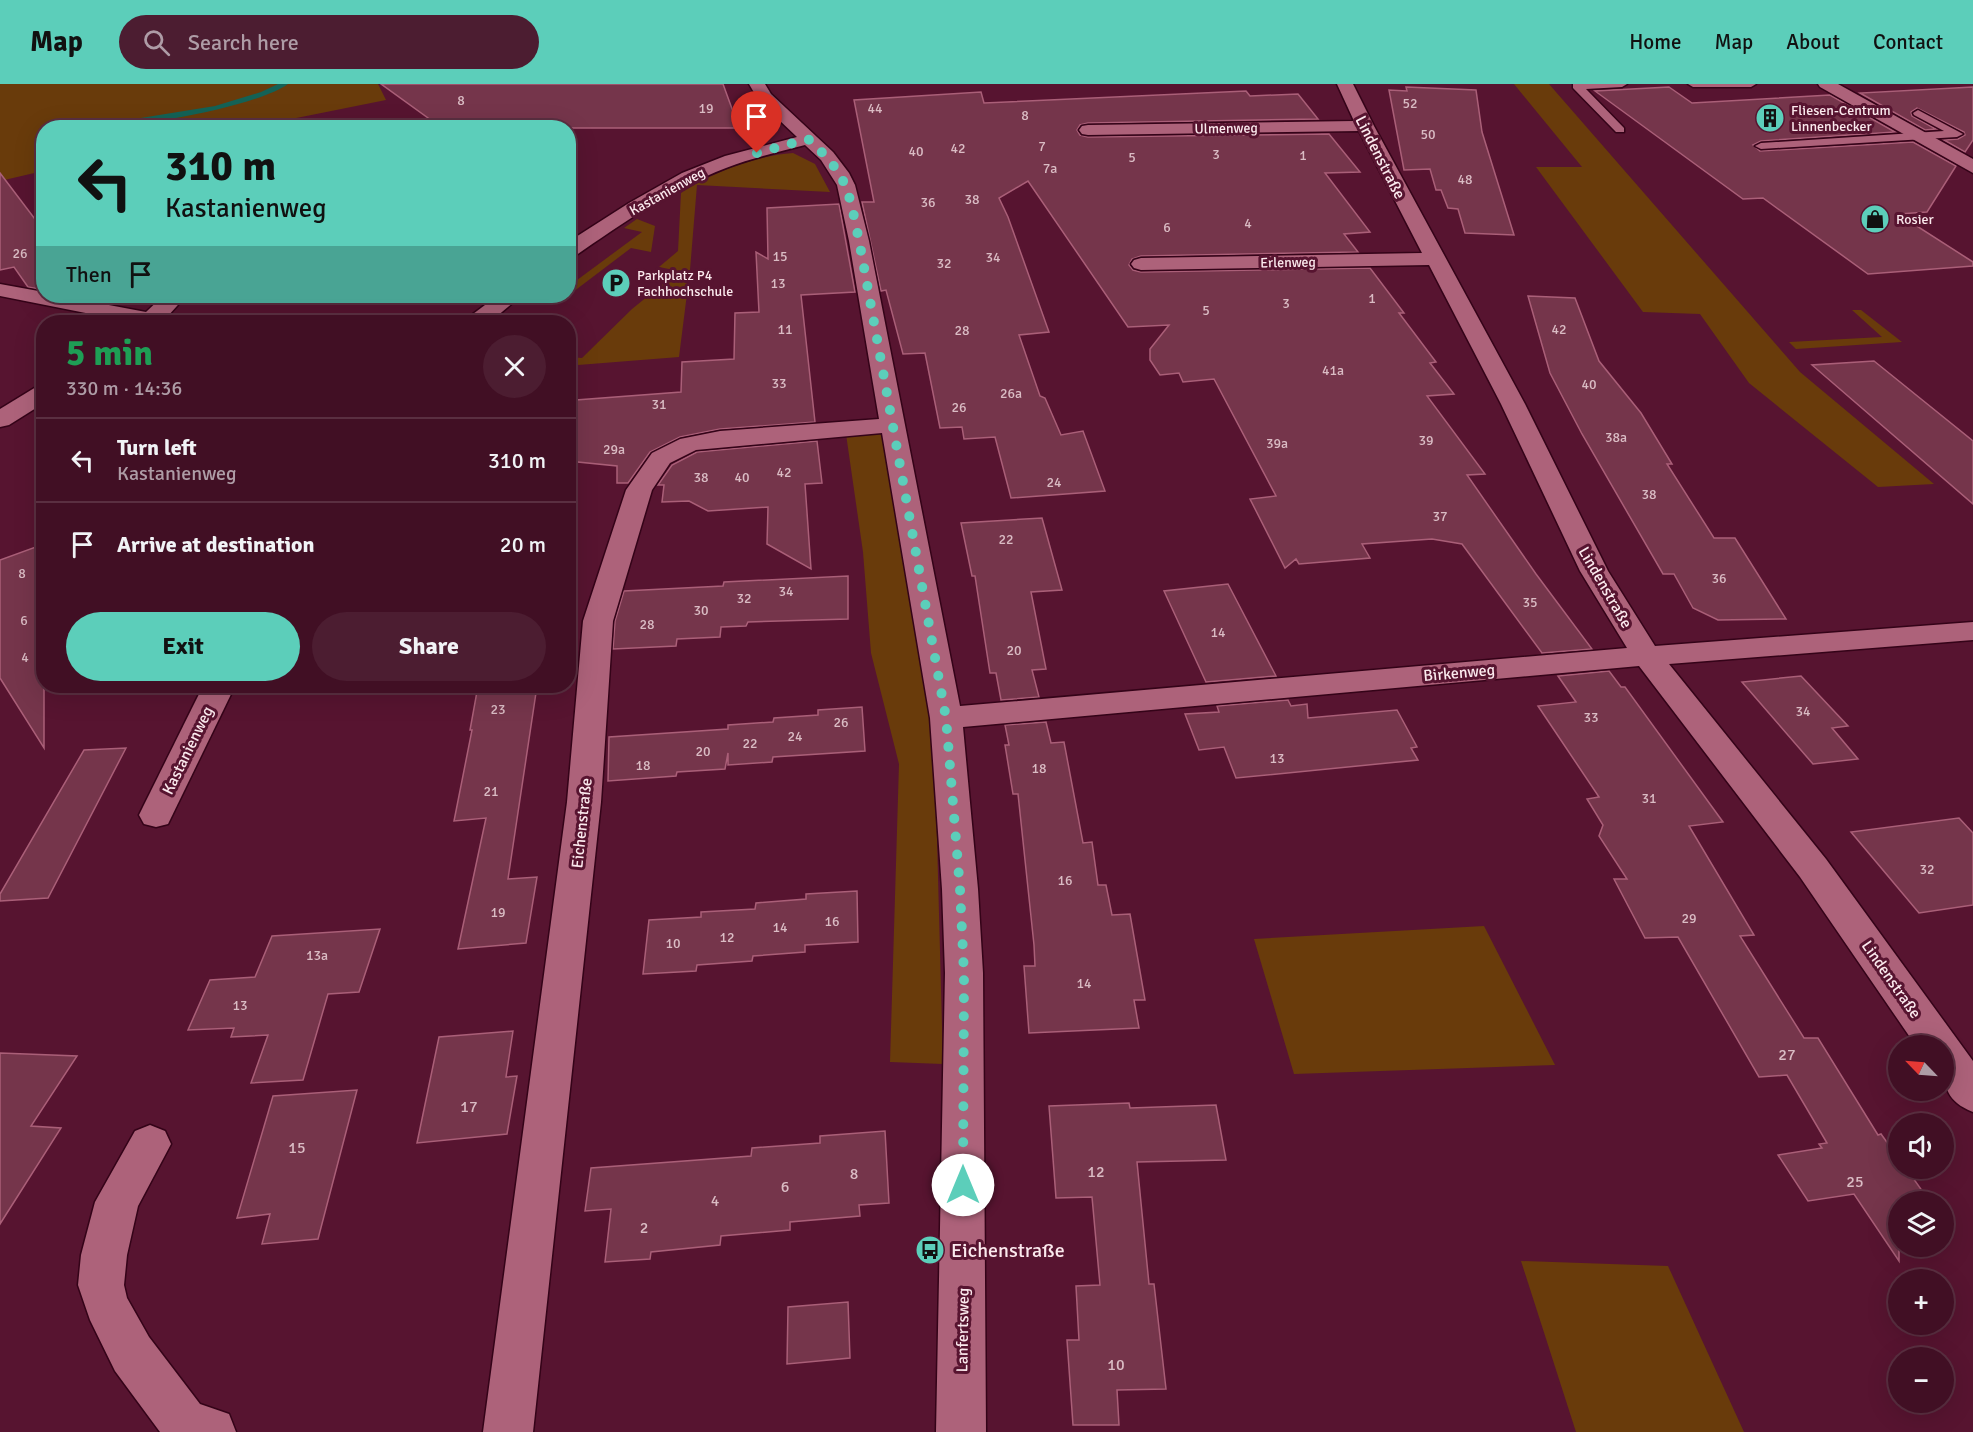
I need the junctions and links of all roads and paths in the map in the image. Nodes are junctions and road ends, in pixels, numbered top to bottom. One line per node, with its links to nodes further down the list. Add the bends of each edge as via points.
1 (757, 84): 12 (street, Lanfertsweg)
2 (1345, 84): 8 (street, Lindenstraße)
3 (1622, 84): 10 (lane, via 1577,87)
4 (1693, 84): 5 (lane)
5 (1751, 84)
6 (1826, 84): 11 (street)
7 (1918, 113): 11 (lane, via 1957,134)
8 (1365, 126): 9 (street, Ulmenweg); 16 (street, Lindenstraße)
9 (1088, 130)
10 (1620, 130)
11 (1918, 136): 13 (lane); 14 (street)
12 (808, 139): 15 (street, Kastanienweg, via 701,171); 28 (street, Lanfertsweg, via 833,162 846,185)
13 (1761, 146)
14 (1973, 167)
15 (576, 247)
16 (1434, 259): 17 (street, Erlenweg); 30 (street, Lindenstraße, via 1513,404 1594,571)
17 (1141, 264)
18 (0, 290): 19 (street)
19 (36, 297)
20 (63, 303): 23 (street)
21 (169, 303): 24 (street)
22 (501, 303): 25 (street)
23 (120, 315)
24 (160, 315)
25 (486, 315)
26 (36, 397): 27 (street)
27 (0, 420)
28 (892, 425): 32 (street, Lanfertsweg); 39 (street, Eichenstraße, via 689,444 661,458 639,490 598,621 584,802)
29 (1972, 632): 30 (street, Birkenweg)
30 (1647, 656): 32 (street, Birkenweg); 34 (street, Lindenstraße, via 1813,868)
31 (216, 693): 33 (street, Kastanienweg)
32 (946, 718): 40 (street, Lanfertsweg, via 964,974)
33 (156, 815)
34 (1931, 1035)
35 (1954, 1067): 36 (street)
36 (1973, 1094)
37 (150, 1144): 38 (street, via 117,1202 100,1285 132,1354 184,1423)
38 (211, 1432)
39 (508, 1432)
40 (961, 1432)

